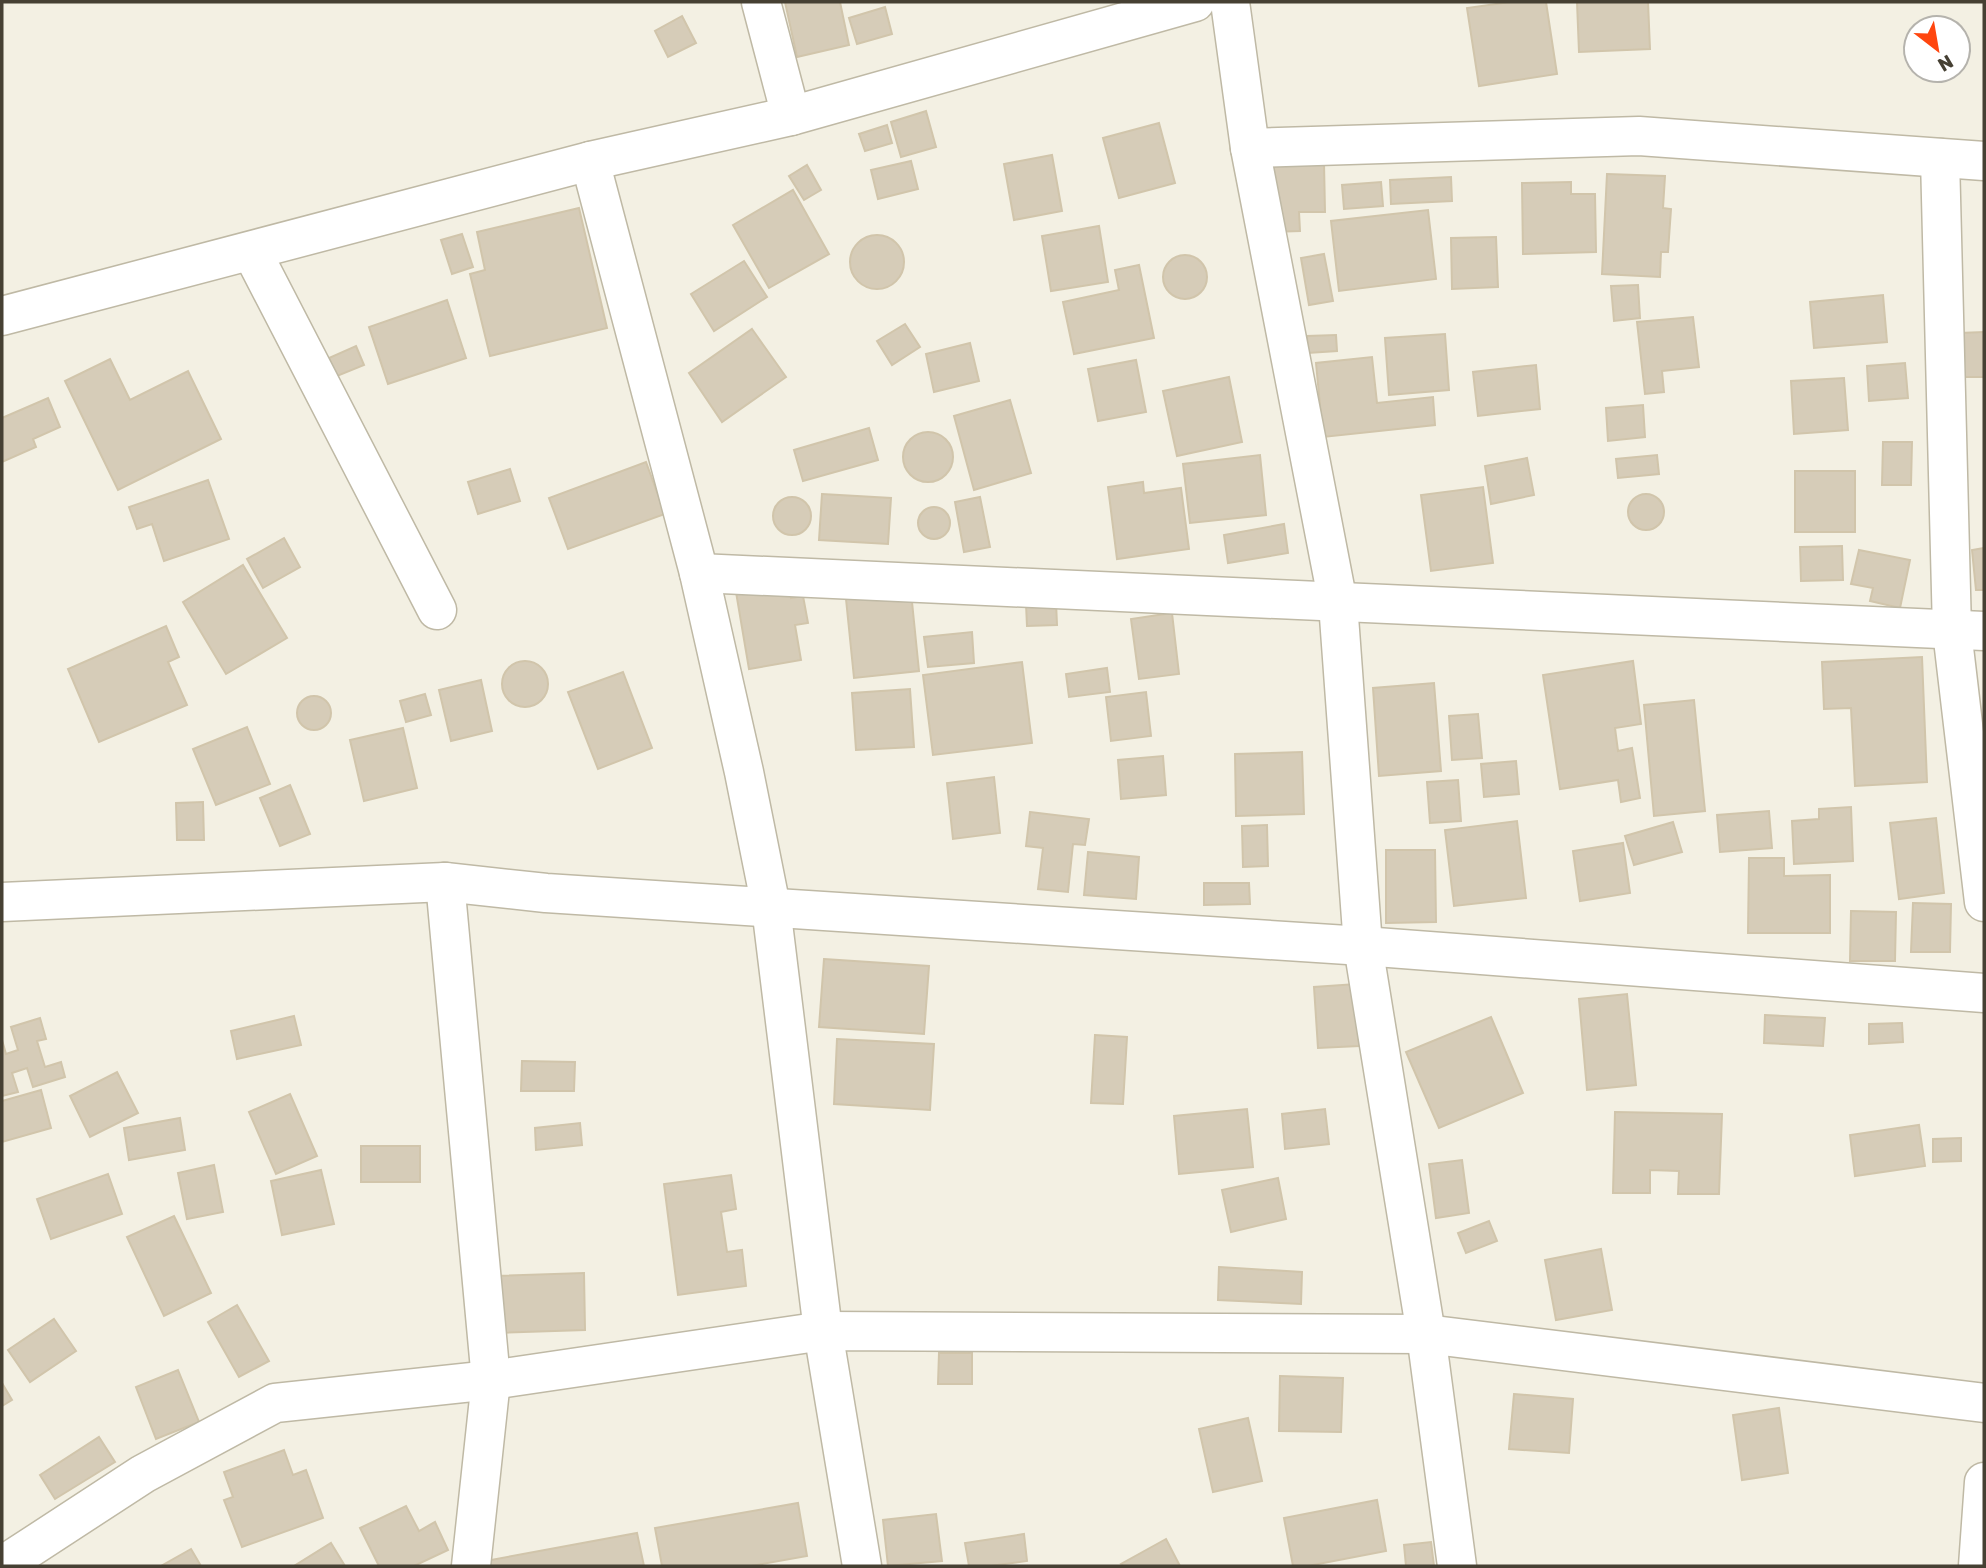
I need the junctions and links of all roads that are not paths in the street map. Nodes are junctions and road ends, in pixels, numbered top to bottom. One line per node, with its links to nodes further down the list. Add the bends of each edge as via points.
1 (761, 2): 4 (street)
2 (1195, 2): 4 (street)
3 (1230, 2): 5 (street)
4 (791, 116): 7 (street)
5 (1250, 148): 6 (street, via 1639,136); 12 (street)
6 (1940, 158): 8 (street); 14 (street)
7 (590, 161): 9 (street); 11 (street)
8 (1984, 161)
9 (252, 252): 10 (street); 13 (street)
10 (2, 316)
11 (699, 573): 12 (street); 18 (street)
12 (1338, 603): 14 (street); 19 (street)
13 (437, 610)
14 (1968, 631): 17 (street)
15 (445, 882): 16 (street); 18 (street); 23 (street)
16 (2, 902)
17 (1984, 902)
18 (771, 907): 19 (street); 21 (street)
19 (1363, 946): 20 (street); 22 (street)
20 (1984, 993)
21 (823, 1331): 22 (street); 23 (street); 28 (street)
22 (1426, 1334): 24 (street); 29 (street)
23 (491, 1380): 26 (street, via 275,1403 143,1474); 27 (street)
24 (1984, 1404)
25 (1984, 1482): 30 (street)
26 (2, 1566)
27 (471, 1566)
28 (862, 1566)
29 (1457, 1566)
30 (1978, 1566)

